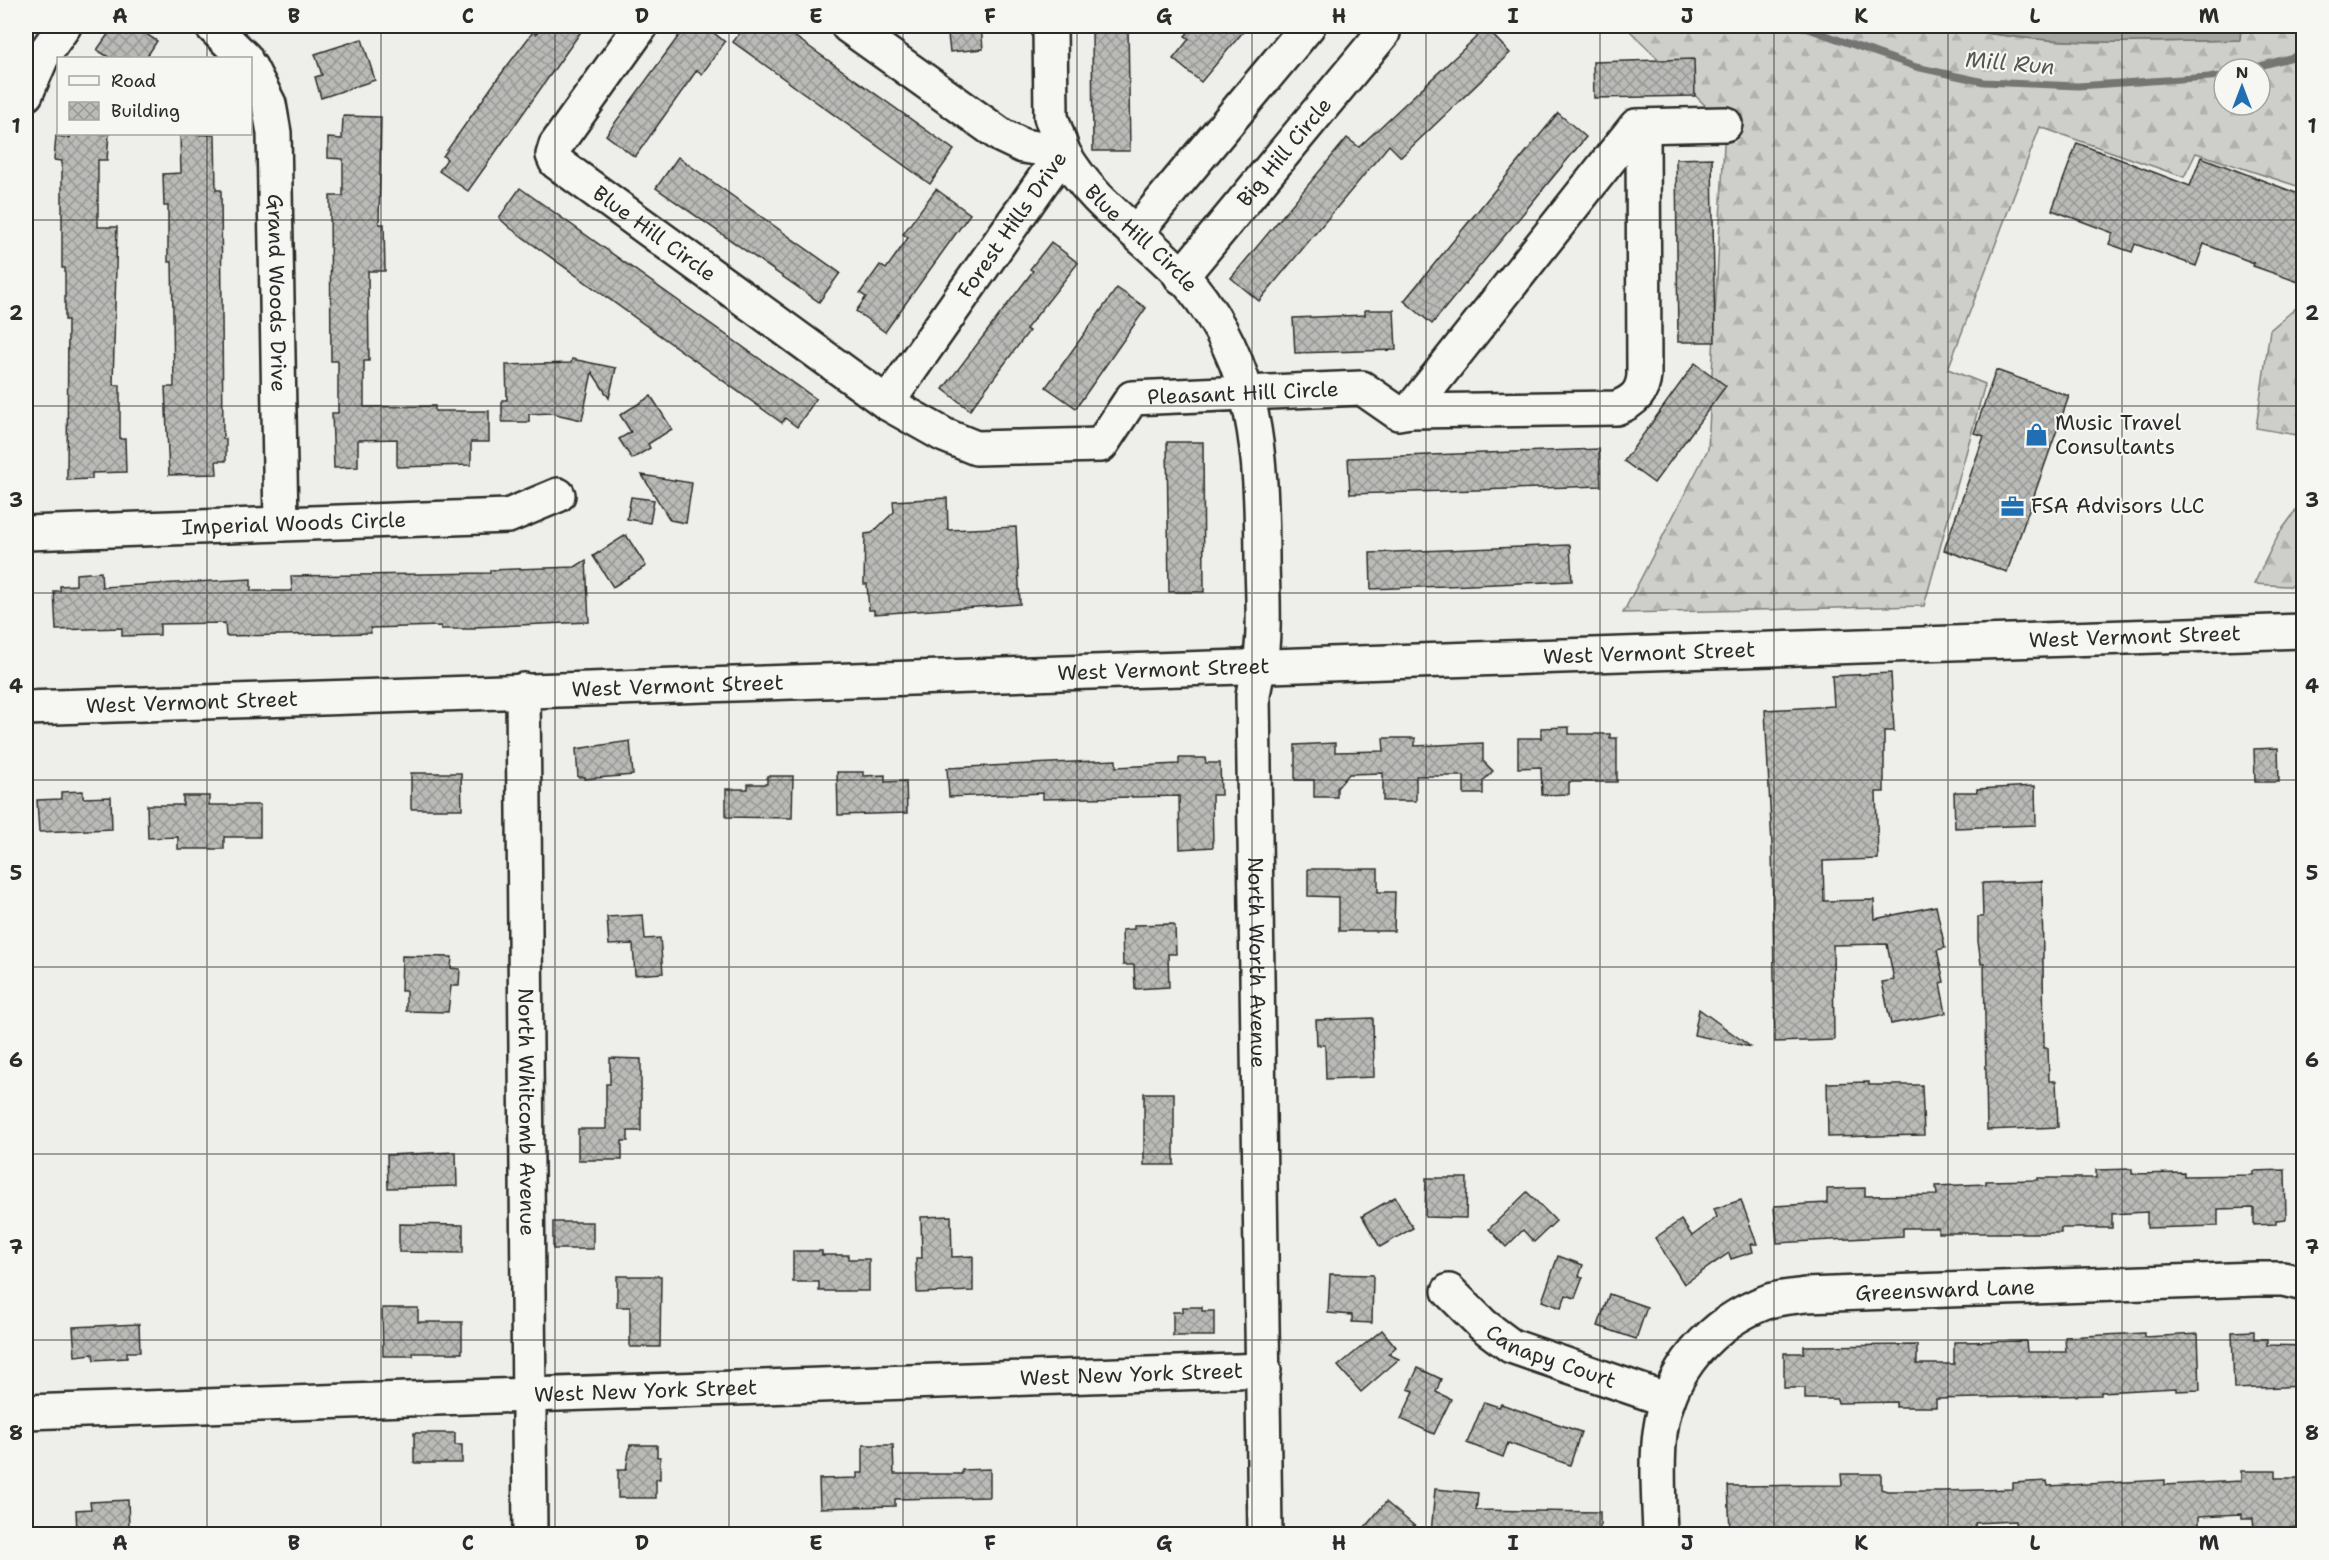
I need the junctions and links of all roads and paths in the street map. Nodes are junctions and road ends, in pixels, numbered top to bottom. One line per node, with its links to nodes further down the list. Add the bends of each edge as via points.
1 (64, 26): 10 (street, via 42,57)
2 (213, 26): 8 (street)
3 (640, 26): 17 (street, Blue Hill Circle, via 556,145 556,162)
4 (848, 26): 13 (street, via 1002,136 1023,147)
5 (1050, 26): 13 (street, Forest Hills Drive, via 1051,117)
6 (1308, 26): 14 (street)
7 (1384, 26): 15 (street, Big Hill Circle, via 1383,33)
8 (243, 57)
9 (252, 71): 20 (street, Grand Woods Drive, via 269,104 274,133)
10 (26, 93)
11 (1725, 124): 12 (street)
12 (1643, 126): 18 (street, via 1636,126); 18 (street, Pleasant Hill Circle, via 1644,375 1634,399 1616,408)
13 (1063, 152): 14 (street, Blue Hill Circle, via 1091,193); 17 (street, Forest Hills Drive)
14 (1137, 231): 15 (street, Blue Hill Circle)
15 (1181, 277): 16 (street, Blue Hill Circle, via 1226,336)
16 (1247, 394): 17 (street, Pleasant Hill Circle, via 1132,398 1101,445 1078,446 976,448); 18 (street, Pleasant Hill Circle, via 1362,388 1398,413); 23 (street, North Worth Avenue, via 1258,441 1261,478 1262,645)
17 (887, 403)
18 (1410, 411)
19 (558, 495): 20 (street, Imperial Woods Circle, via 508,516)
20 (281, 524): 21 (street, Imperial Woods Circle)
21 (26, 533)
22 (2304, 631): 23 (street, West Vermont Street)
23 (1258, 668): 24 (street, West Vermont Street); 28 (street, North Worth Avenue, via 1253,696)
24 (523, 690): 25 (street, West Vermont Street); 29 (street, North Whitcomb Avenue)
25 (26, 708)
26 (2304, 1284): 30 (street, Greensward Lane, via 2256,1279 1790,1296 1755,1306 1720,1327 1687,1361)
27 (1449, 1291): 30 (street, Canapy Court, via 1483,1326 1511,1346)
28 (1264, 1370): 29 (street, West New York Street); 33 (street, North Worth Avenue)
29 (529, 1395): 31 (street, West New York Street); 32 (street, North Whitcomb Avenue)
30 (1668, 1400): 34 (street, Greensward Lane, via 1660,1436)
31 (26, 1412)
32 (530, 1534)
33 (1265, 1534)
34 (1660, 1534)

